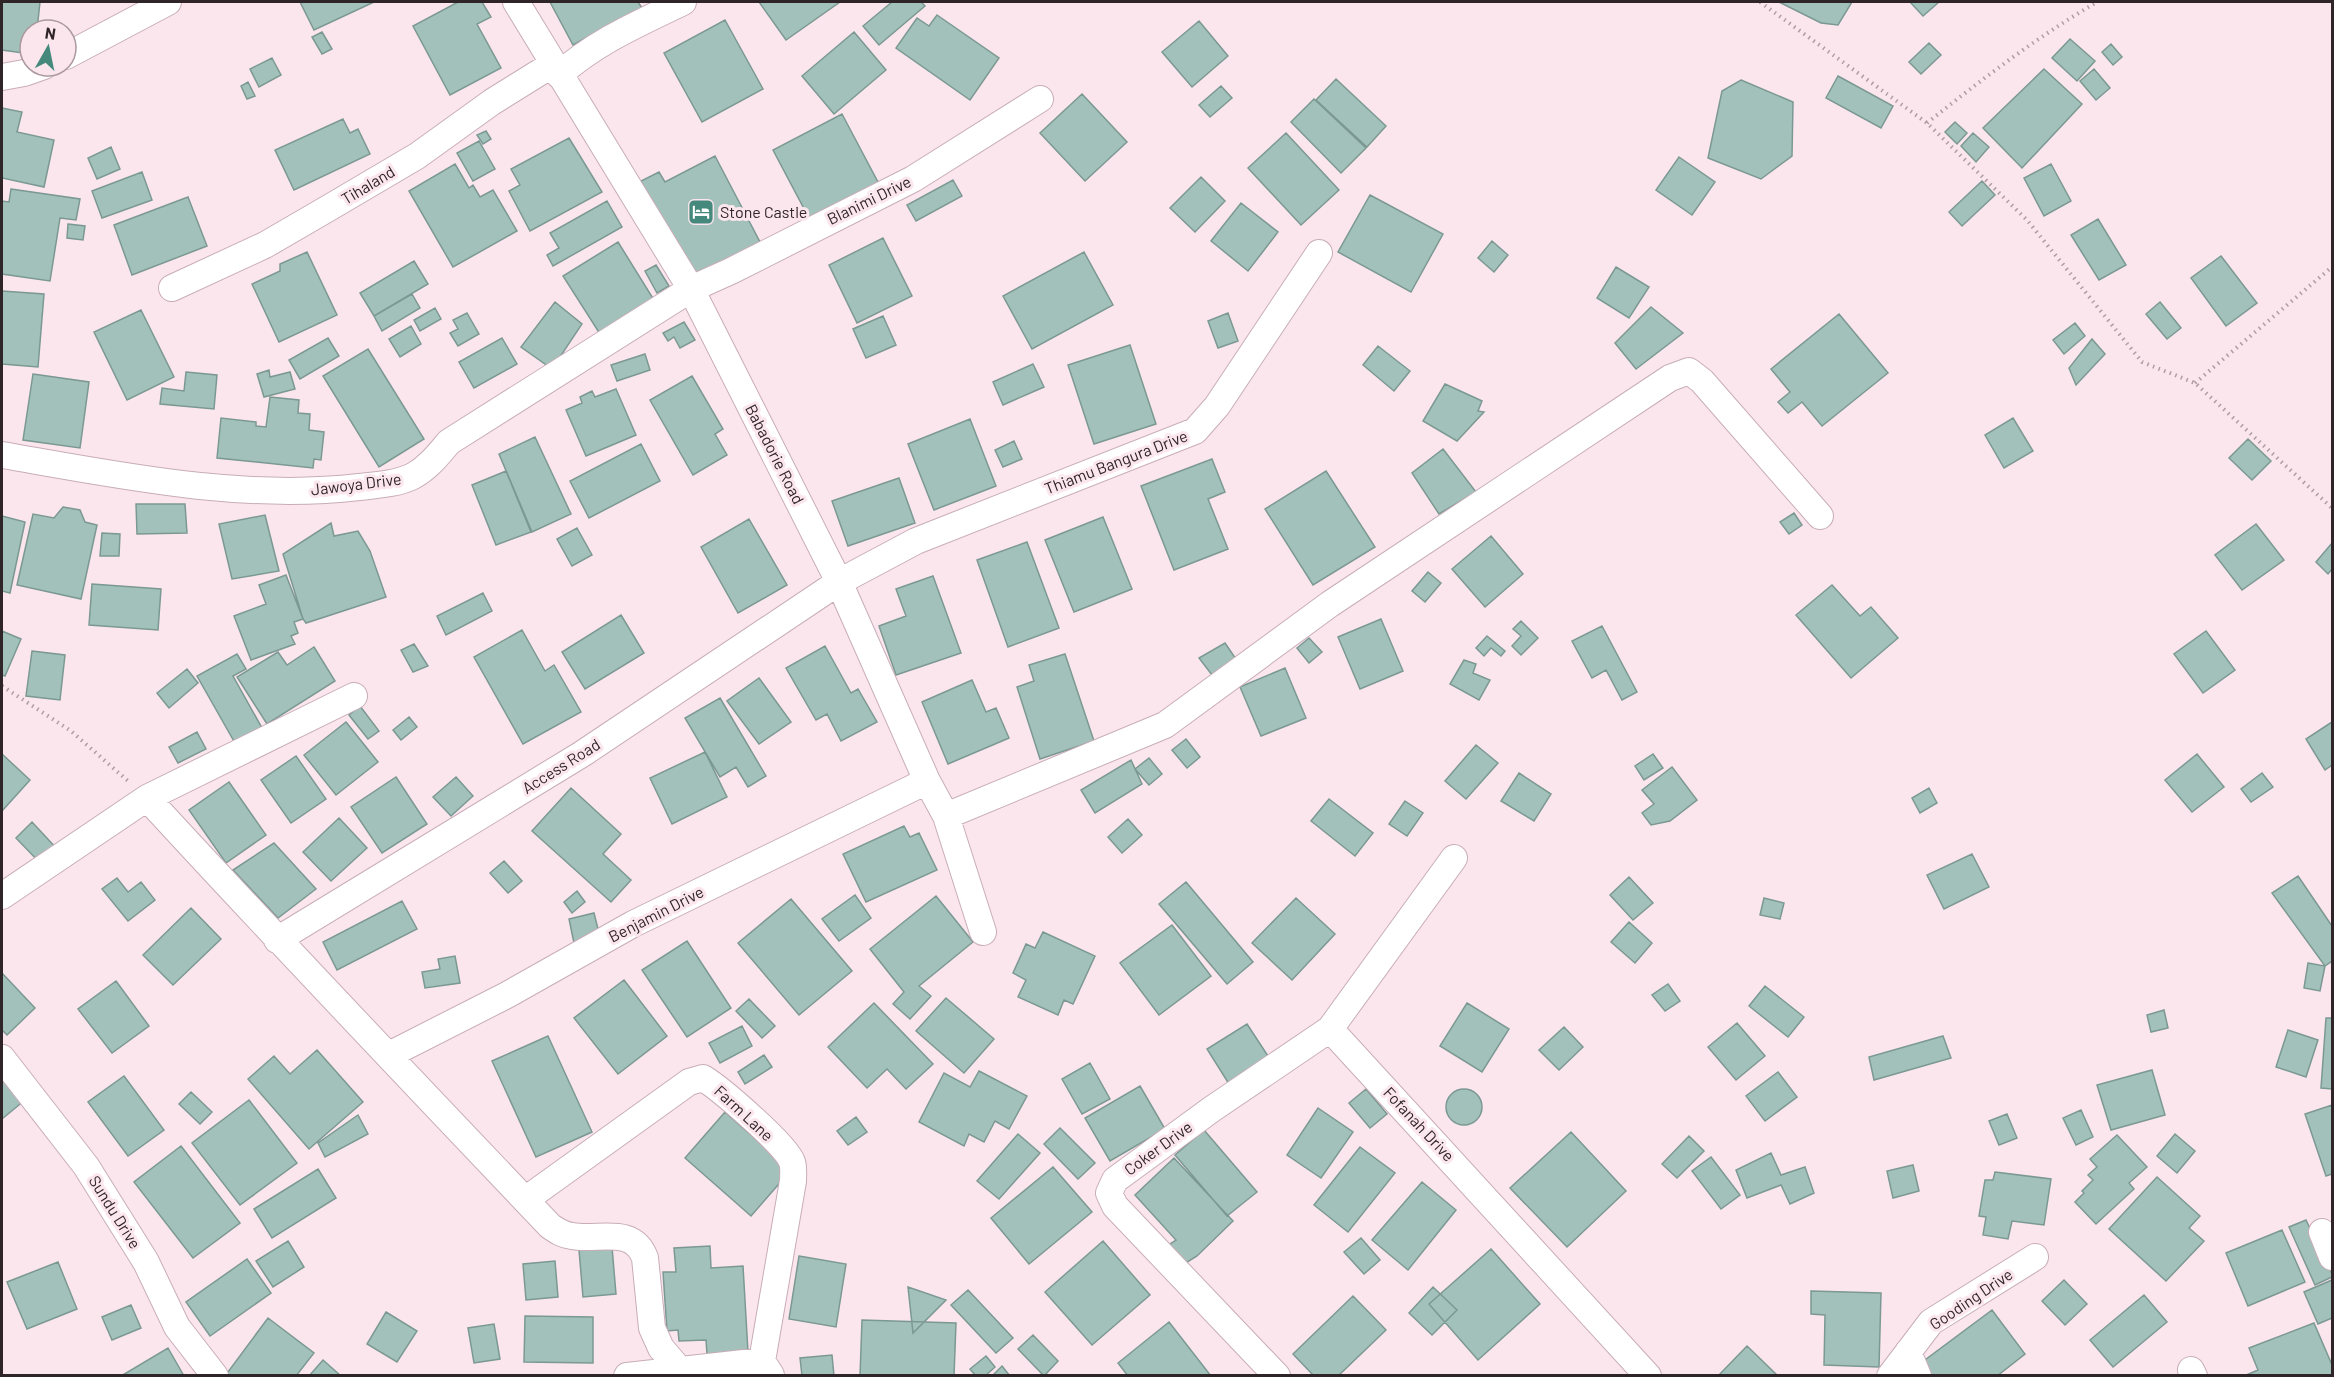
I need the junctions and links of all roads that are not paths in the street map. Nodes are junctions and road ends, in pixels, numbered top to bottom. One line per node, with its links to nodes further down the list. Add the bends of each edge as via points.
1 (168, 2): 4 (street)
2 (516, 2): 5 (street, Babadorie Road)
3 (683, 2): 5 (street, Tihaland)
4 (78, 50)
5 (556, 69): 10 (street, Tihaland, via 492,102 417,156 337,204 265,245); 11 (street, Babadorie Road)
6 (18, 74): 7 (street)
7 (2, 76)
8 (1040, 99): 11 (street, Blanimi Drive, via 913,179)
9 (1319, 253): 14 (street, Thiamu Bangura Drive, via 1217,406 1195,431 916,541)
10 (172, 288)
11 (691, 289): 12 (street, Jawoya Drive, via 449,442 413,476 392,483 336,490 273,491 206,486); 14 (street, Babadorie Road)
12 (2, 455)
13 (1820, 516): 18 (street, via 1689,371 1670,378 1330,604 1165,725)
14 (839, 582): 16 (street, Babadorie Road); 22 (street, Access Road, via 582,754)
15 (354, 696): 17 (street)
16 (927, 781): 18 (street, Babadorie Road); 24 (street, Benjamin Drive, via 633,924 507,996)
17 (147, 798): 20 (street); 22 (street)
18 (946, 816): 21 (street, Babadorie Road)
19 (1454, 858): 23 (street)
20 (2, 896)
21 (983, 932)
22 (277, 939): 24 (street)
23 (1330, 1029): 35 (street, Coker Drive, via 1212,1108 1115,1180 1109,1193 1115,1206); 36 (street, Fofanah Drive)
24 (390, 1055): 26 (street)
25 (2, 1058): 33 (street, Sundu Drive, via 86,1166 146,1262 177,1327)
26 (525, 1200): 31 (street, via 560,1233 622,1237 642,1248 652,1328 661,1348); 32 (street, Farm Lane, via 689,1082 703,1078 715,1085 792,1162 794,1181)
27 (2322, 1233): 29 (street)
28 (2035, 1257): 30 (street, Gooding Drive, via 1931,1322)
29 (2332, 1257)
30 (1913, 1364): 37 (street, Gooding Drive)
31 (679, 1368): 32 (street); 34 (street)
32 (767, 1368)
33 (215, 1376)
34 (627, 1376)
35 (1278, 1376)
36 (1648, 1376)
37 (1890, 1376)

